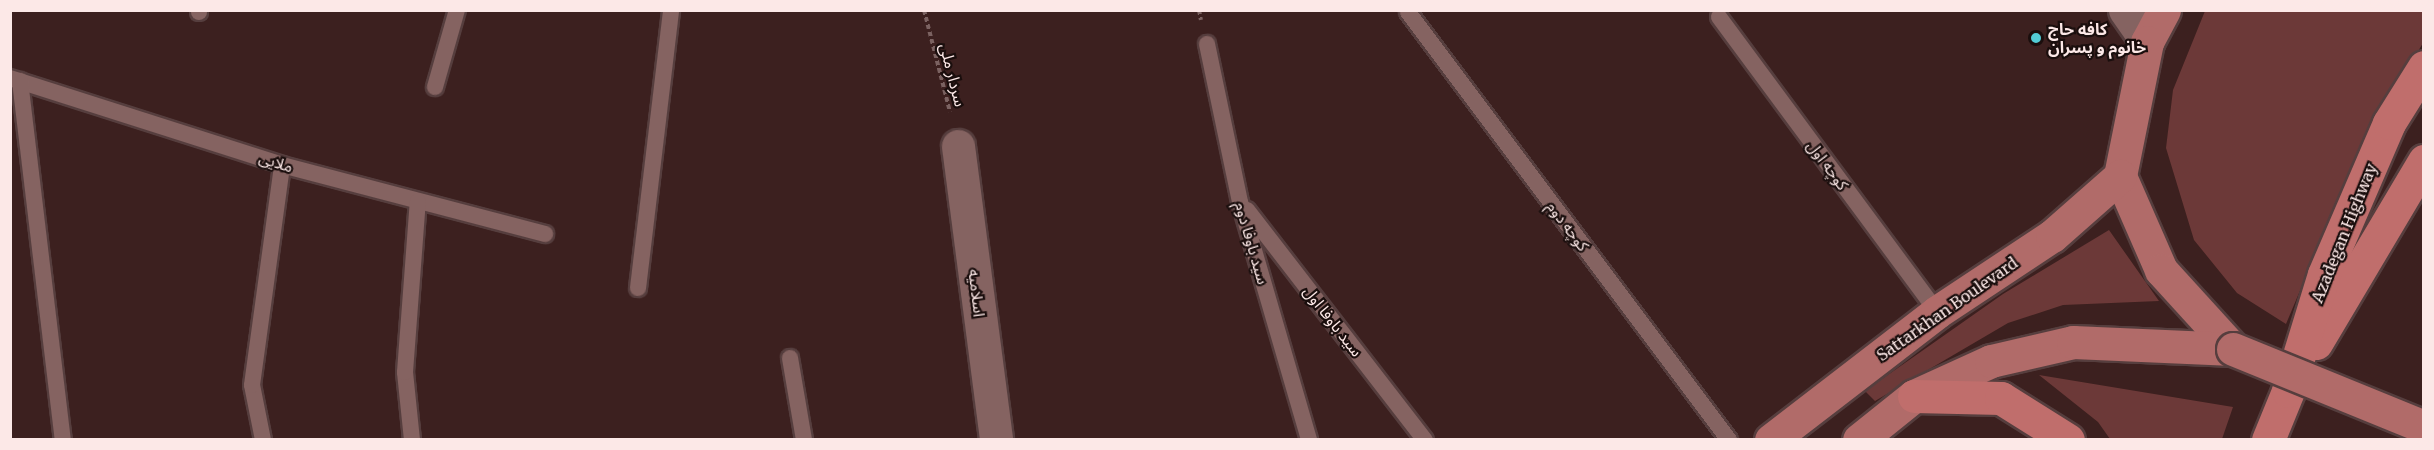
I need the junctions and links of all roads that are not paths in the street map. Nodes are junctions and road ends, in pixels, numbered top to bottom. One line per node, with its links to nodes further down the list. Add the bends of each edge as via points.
1 (457, 10): 11 (lane)
2 (671, 10): 19 (lane)
3 (2126, 10): 7 (street)
4 (2164, 10): 7 (main road)
5 (1408, 12): 33 (lane, کوچه دوم)
6 (1719, 17): 20 (lane, کوچه اول)
7 (2147, 42): 15 (main road)
8 (1207, 44): 17 (lane, سید باوفا دوم)
9 (2424, 67): 23 (highway, Azadegan Highway, via 2389,123 2324,274)
10 (15, 80): 14 (lane, ملایی); 26 (lane)
11 (435, 87)
12 (958, 146): 30 (street, اسلامیه)
13 (2424, 161): 23 (highway)
14 (282, 165): 16 (lane, ملایی); 27 (lane, via 252,385)
15 (2120, 176): 20 (main road, Sattarkhan Boulevard, via 2052,237); 21 (main road, via 2161,270)
16 (418, 201): 18 (lane, ملایی); 28 (lane, via 405,372)
17 (1240, 202): 31 (lane, سید باوفا دوم); 32 (lane, سید باوفا اول)
18 (545, 234)
19 (638, 288)
20 (1937, 312): 34 (main road, Sattarkhan Boulevard)
21 (2233, 349): 24 (main road, via 2073,342 1991,361); 25 (main road, bridge)
22 (790, 358): 29 (lane)
23 (2288, 391): 37 (highway, Azadegan Highway)
24 (1914, 396): 35 (main road); 36 (highway, via 2001,398)
25 (2424, 427)
26 (63, 440)
27 (263, 440)
28 (412, 440)
29 (804, 440)
30 (996, 440)
31 (1310, 440)
32 (1425, 440)
33 (1729, 440)
34 (1771, 440)
35 (1859, 440)
36 (2068, 440)
37 (2268, 440)

